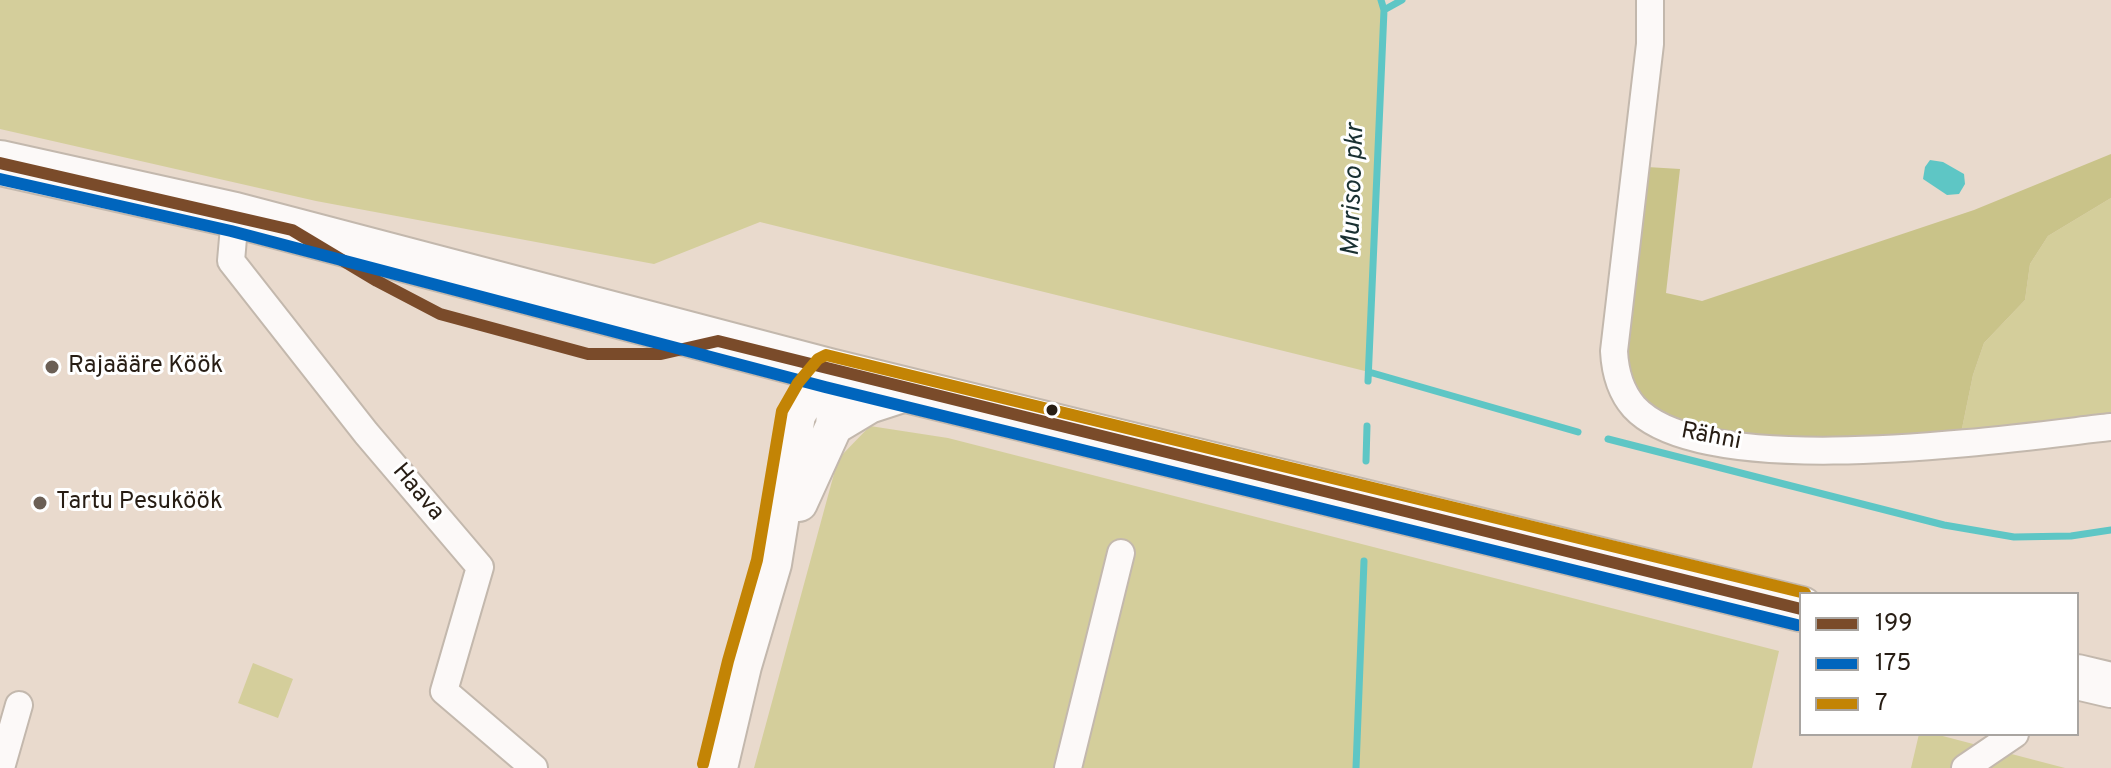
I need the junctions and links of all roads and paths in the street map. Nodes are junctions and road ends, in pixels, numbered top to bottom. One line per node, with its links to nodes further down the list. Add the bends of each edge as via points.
1 (1650, 0): 9 (street, Rähni, via 1650,44 1614,351 1619,383 1634,407 1667,429 1720,445 1839,451)
2 (0, 163): 3 (highway)
3 (235, 215): 4 (highway); 20 (street, Haava, via 231,261 480,567 444,691)
4 (754, 351): 5 (highway); 7 (street, via 779,379)
5 (829, 371): 6 (highway); 7 (street); 8 (street, via 836,402)
6 (912, 391): 8 (street, via 869,405); 12 (highway)
7 (797, 415): 11 (street)
8 (834, 426): 11 (street)
9 (2111, 427)
10 (1121, 553): 22 (street)
11 (773, 564): 21 (street)
12 (1799, 609)
13 (2111, 673): 14 (street)
14 (2079, 674)
15 (2079, 675): 16 (highway)
16 (2111, 685)
17 (19, 705): 19 (street)
18 (2012, 736): 23 (street)
19 (1, 768)
20 (534, 768)
21 (719, 768)
22 (1068, 768)
23 (1965, 768)

